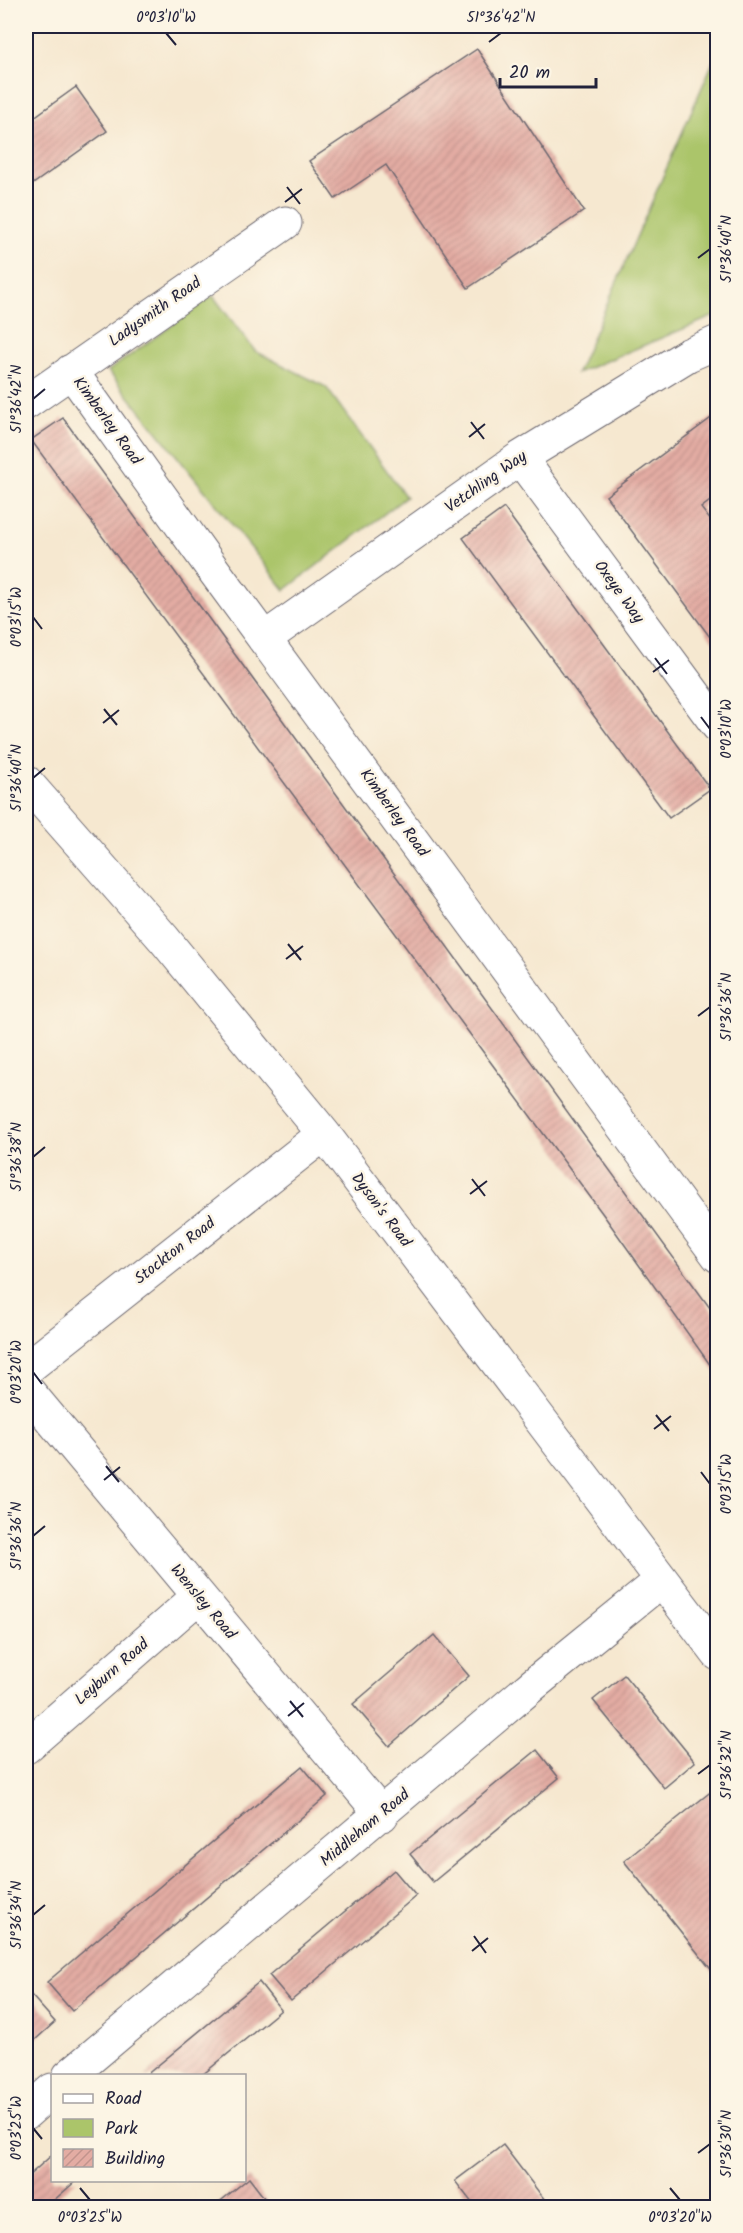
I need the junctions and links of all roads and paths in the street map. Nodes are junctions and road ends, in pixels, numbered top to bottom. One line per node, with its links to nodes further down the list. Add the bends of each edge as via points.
1 (285, 223): 3 (street, Ladysmith Road)
2 (717, 342): 5 (street, Vetchling Way, via 688,355)
3 (71, 371): 4 (street, Ladysmith Road); 6 (street, Kimberley Road)
4 (26, 403)
5 (520, 458): 6 (street, Vetchling Way); 7 (street, Oxeye Way)
6 (264, 639): 10 (street, Kimberley Road)
7 (717, 726)
8 (29, 792): 9 (street, Dyson's Road, via 164,939)
9 (324, 1134): 11 (street, Stockton Road); 13 (street, Dyson's Road)
10 (717, 1256)
11 (26, 1369)
12 (26, 1389): 14 (street, Wensley Road)
13 (662, 1580): 15 (street, Dyson's Road); 17 (street, Middleham Road)
14 (199, 1596): 16 (street, Leyburn Road); 17 (street, Wensley Road)
15 (717, 1654)
16 (26, 1747)
17 (382, 1815): 18 (street, Middleham Road)
18 (71, 2074)
19 (51, 2091): 20 (street)
20 (26, 2113)

